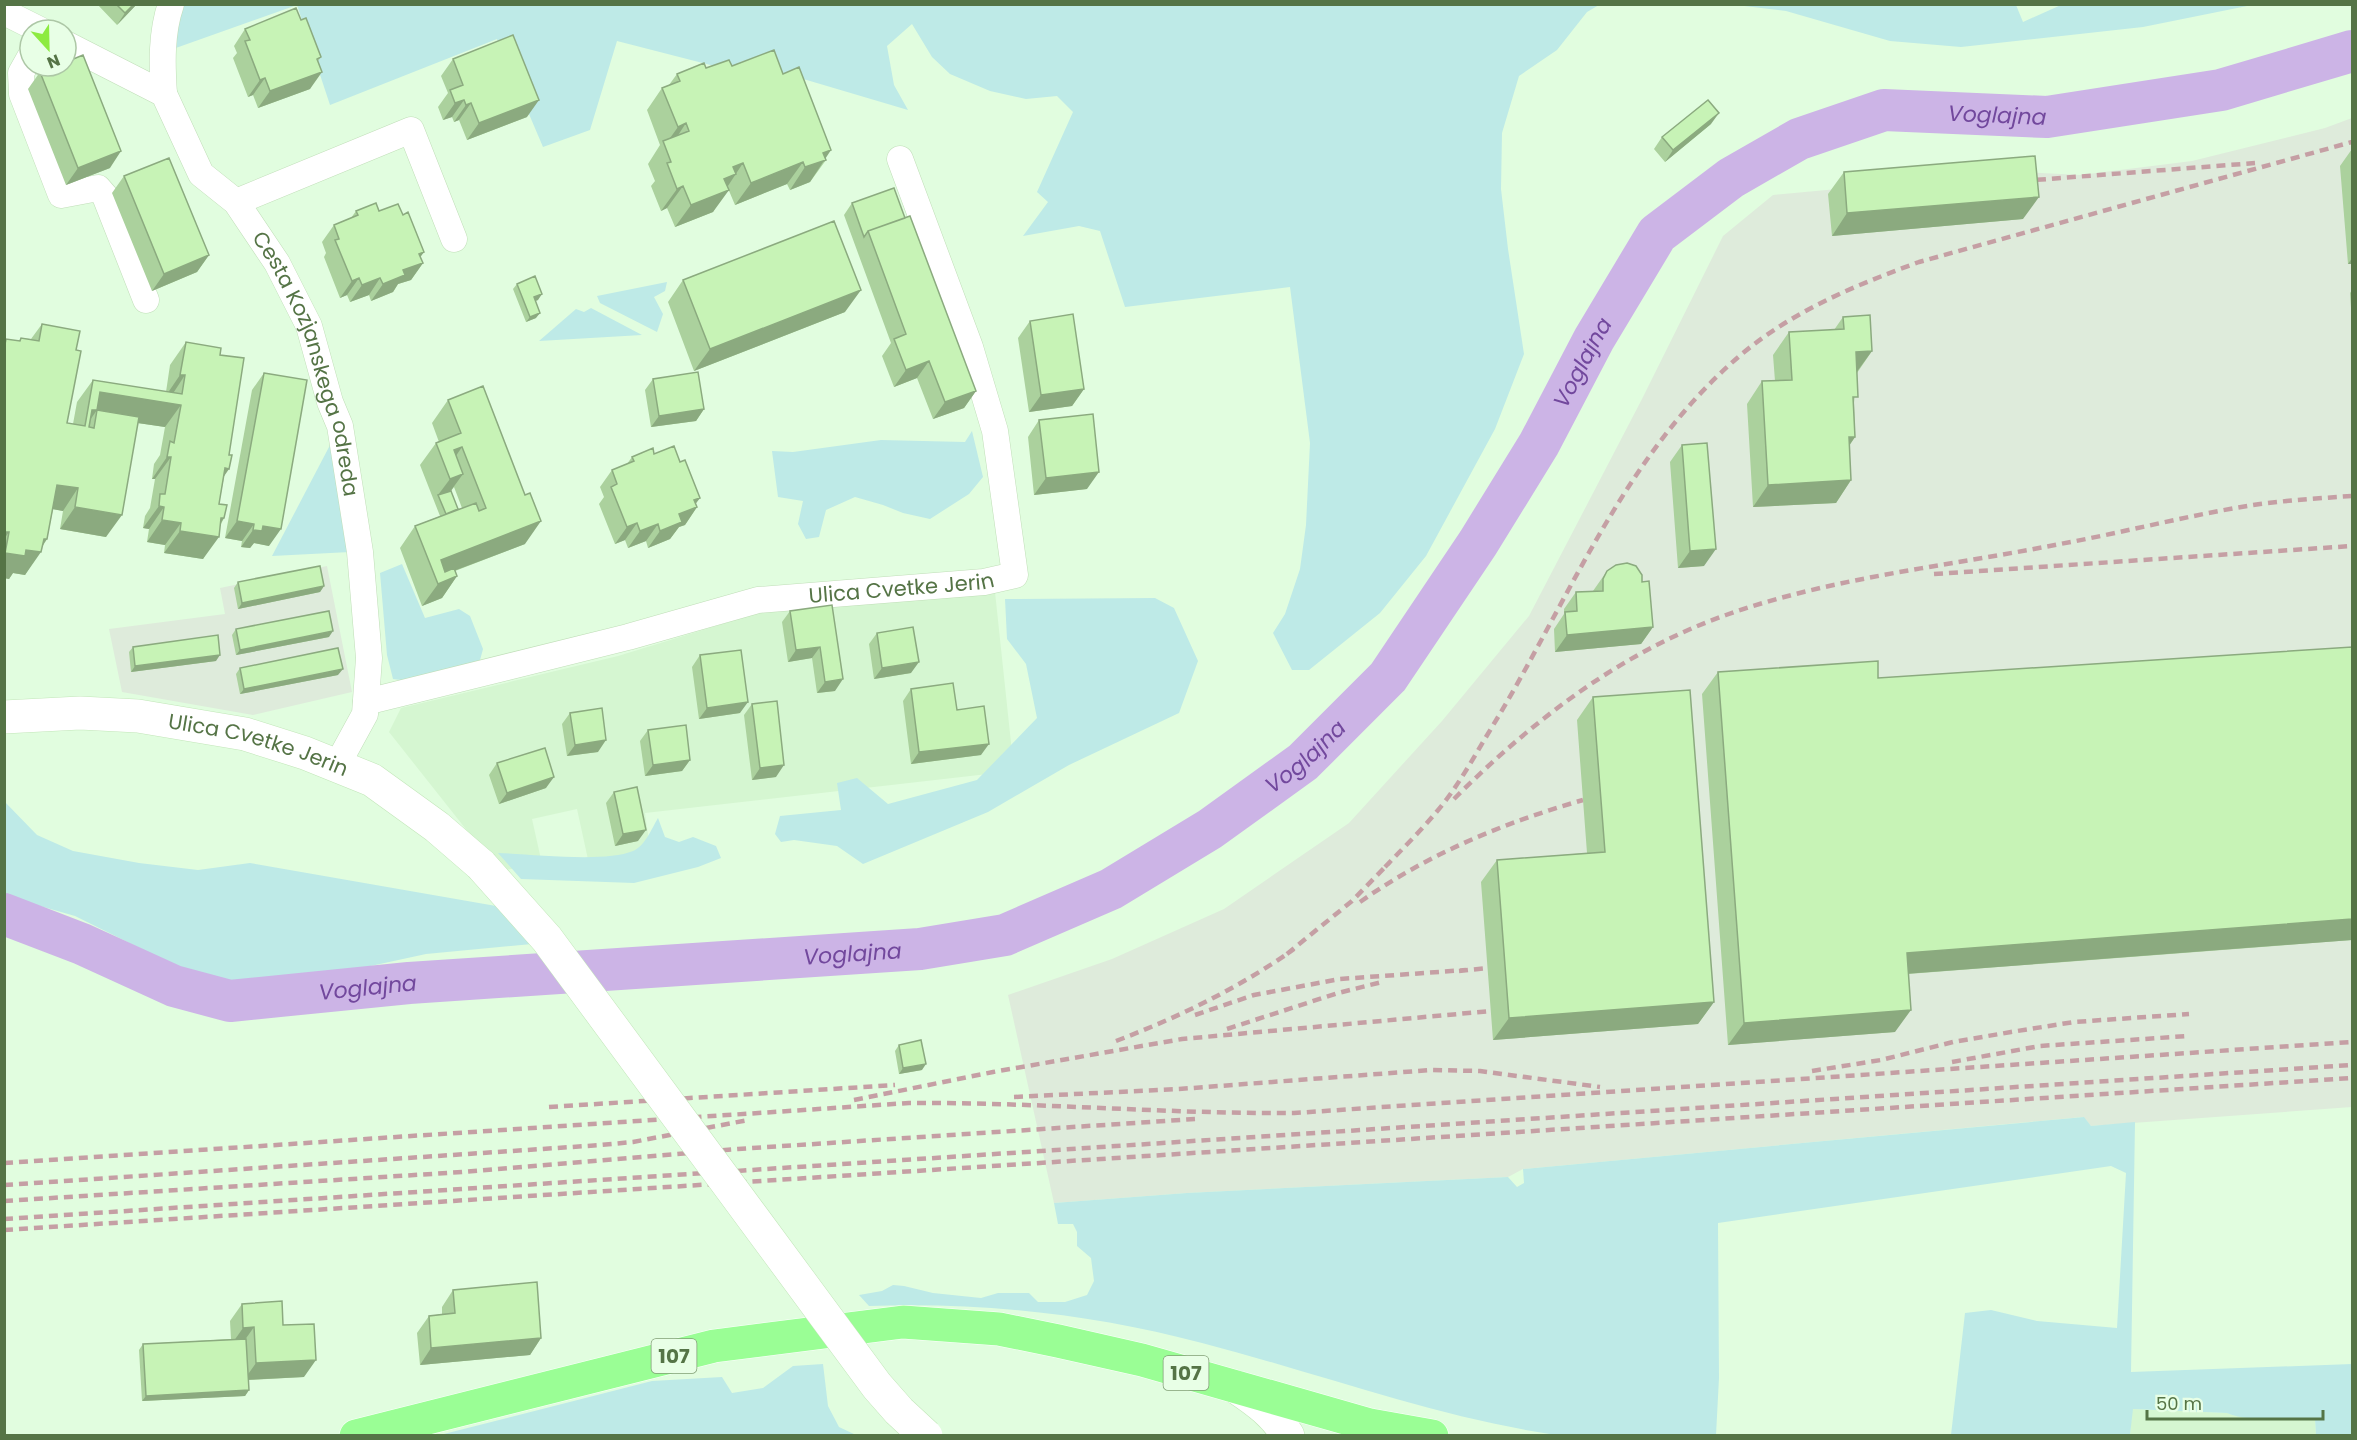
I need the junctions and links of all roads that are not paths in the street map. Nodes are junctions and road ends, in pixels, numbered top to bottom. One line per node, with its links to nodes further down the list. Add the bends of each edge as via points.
1 (171, 4): 6 (street, via 162,66)
2 (4, 12): 3 (street)
3 (18, 19)
4 (78, 50): 6 (street)
5 (21, 78): 10 (street, via 22,94 61,195 98,188 105,196)
6 (164, 94): 8 (street, Cesta Kozjanskega odreda, via 201,174)
7 (900, 159): 11 (street, Ulica Cvetke Jerin, via 970,347 994,431 1015,575 984,582 758,600 628,637)
8 (236, 202): 9 (street, via 411,130); 11 (street, Cesta Kozjanskega odreda, via 277,263 309,326 340,426 360,552 369,658)
9 (454, 238)
10 (146, 300)
11 (366, 702): 13 (street, Cesta Kozjanskega odreda, via 365,714)
12 (4, 717): 13 (street, Ulica Cvetke Jerin, via 80,713 138,716 246,734)
13 (336, 767): 17 (street, Ulica Cvetke Jerin, bridge, via 372,780 437,827 481,866 547,939 877,1386)
14 (1234, 1386): 15 (main road, 107); 16 (main road, 107, via 1142,1360 999,1329 903,1322 714,1346); 18 (street, via 1263,1405)
15 (1367, 1430): 19 (main road, 107)
16 (357, 1436)
17 (926, 1436)
18 (1288, 1436)
19 (1432, 1436)

